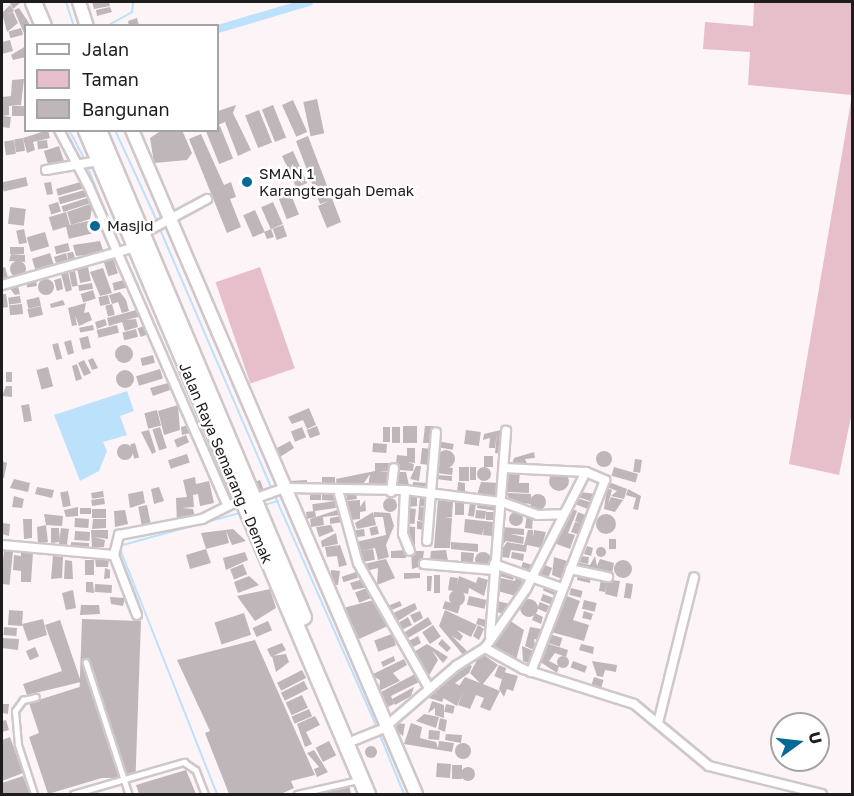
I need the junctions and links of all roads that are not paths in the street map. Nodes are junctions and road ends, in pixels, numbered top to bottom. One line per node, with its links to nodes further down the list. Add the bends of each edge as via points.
1 (33, 2): 4 (highway)
2 (44, 2): 5 (highway)
3 (79, 2): 6 (street)
4 (42, 24)
5 (51, 24)
6 (86, 24)
7 (60, 132): 12 (street)
8 (87, 132): 11 (highway, Jalan Raya Semarang - Demak)
9 (99, 132): 17 (highway, Jalan Raya Semarang - Demak)
10 (133, 132): 16 (street)
11 (94, 161): 12 (street); 14 (highway, Jalan Raya Semarang - Demak)
12 (78, 163): 13 (street); 14 (street)
13 (46, 170)
14 (96, 185): 17 (highway, Jalan Raya Semarang - Demak)
15 (207, 199): 16 (street)
16 (171, 222): 17 (street); 24 (street)
17 (131, 245): 18 (street); 29 (highway, Jalan Raya Semarang - Demak); 29 (highway, Jalan Raya Semarang - Demak, via 132,271)
18 (2, 285)
19 (506, 431): 22 (street)
20 (436, 432): 28 (street)
21 (394, 468): 27 (street)
22 (504, 468): 23 (street); 30 (street)
23 (586, 471): 31 (street); 38 (street, via 602,474 605,485)
24 (283, 489): 25 (street); 29 (street); 51 (street)
25 (338, 489): 27 (street); 48 (street, via 358,563)
26 (405, 490): 27 (street); 28 (street); 34 (street, via 403,534)
27 (391, 492)
28 (429, 493): 30 (street); 32 (street)
29 (241, 501): 35 (street, via 225,512 202,519 119,535); 52 (highway, Jalan Raya Semarang - Demak); 54 (highway, Jalan Raya Semarang - Demak)
30 (501, 502): 31 (street, via 538,515); 37 (street)
31 (562, 514): 39 (street)
32 (427, 541)
33 (2, 545): 35 (street)
34 (410, 551)
35 (114, 555): 43 (street)
36 (424, 564): 37 (street)
37 (494, 567): 39 (street); 44 (street)
38 (570, 569): 40 (street); 42 (street)
39 (532, 576): 42 (street); 44 (street)
40 (608, 577)
41 (694, 577): 50 (street)
42 (562, 588): 47 (street)
43 (137, 615)
44 (490, 636): 45 (street)
45 (485, 648): 47 (street); 48 (street)
46 (86, 662): 53 (lane)
47 (531, 672): 50 (street, via 627,701)
48 (429, 688): 51 (street)
49 (36, 697): 55 (lane, via 18,704 15,717)
50 (658, 723): 63 (street, via 709,766)
51 (386, 725): 52 (street); 62 (street)
52 (359, 738): 61 (highway, Jalan Raya Semarang - Demak)
53 (123, 778): 56 (lane); 57 (lane); 58 (lane, via 190,763)
54 (360, 779): 59 (lane); 60 (highway, Jalan Raya Semarang - Demak)
55 (34, 795)
56 (73, 795)
57 (129, 795)
58 (205, 795)
59 (297, 795)
60 (367, 795)
61 (378, 795)
62 (416, 795)
63 (822, 795)

